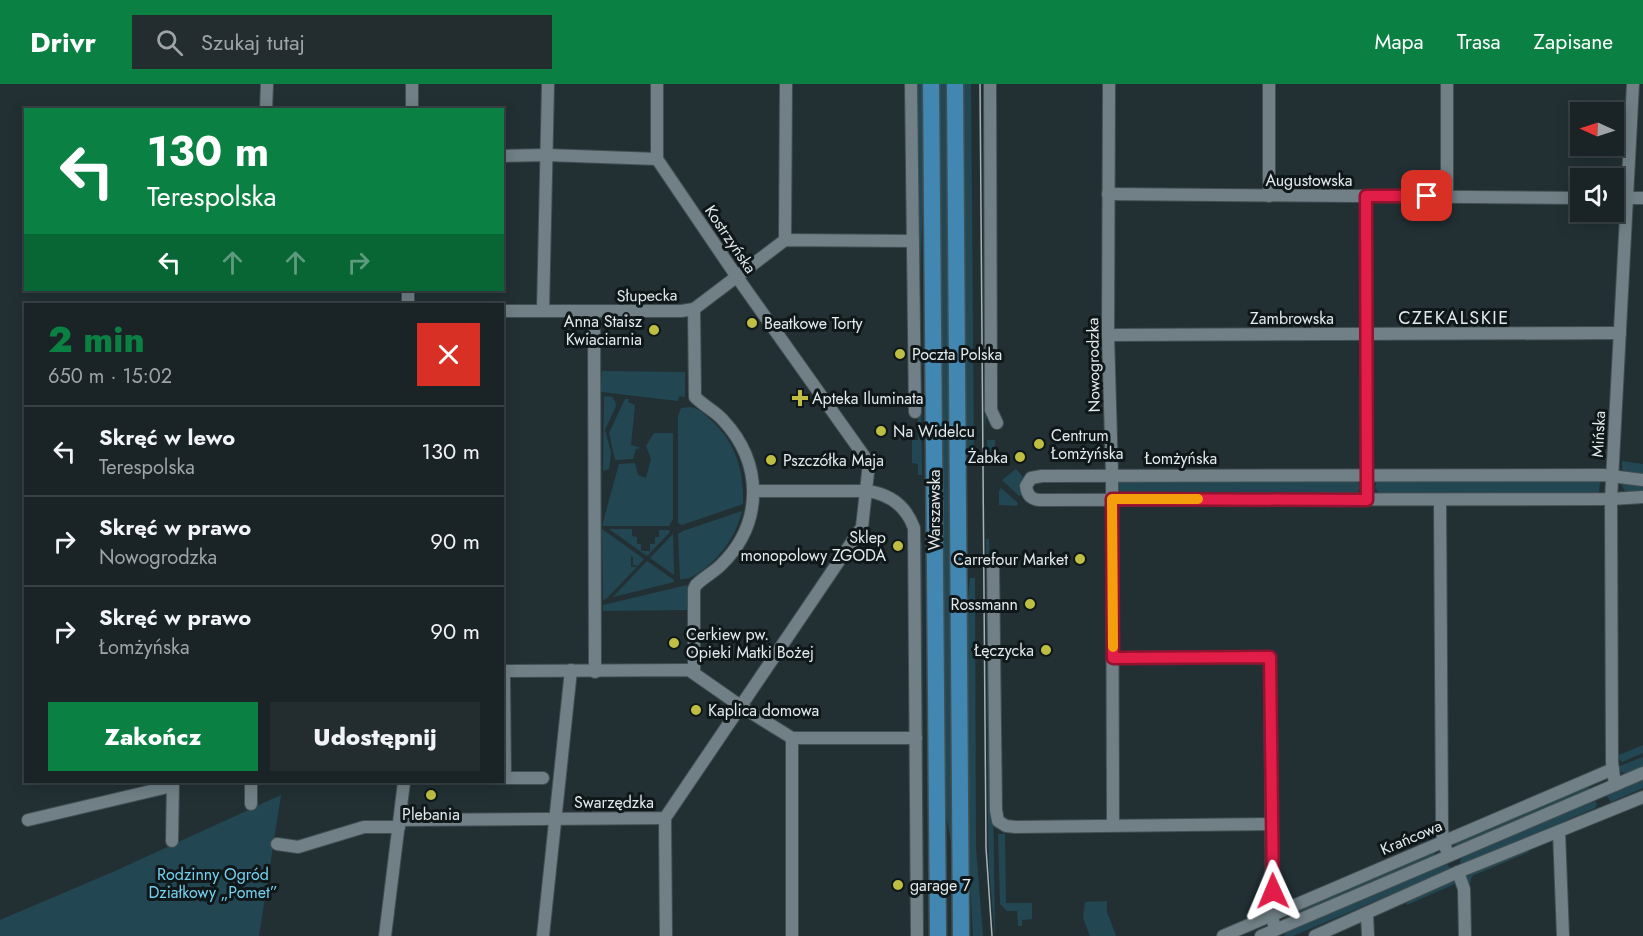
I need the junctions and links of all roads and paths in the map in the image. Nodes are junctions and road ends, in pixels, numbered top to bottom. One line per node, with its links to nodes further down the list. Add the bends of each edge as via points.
1 (267, 84): 14 (street)
2 (412, 84): 15 (street)
3 (548, 84): 16 (street)
4 (657, 84): 18 (street)
5 (786, 84): 27 (street)
6 (911, 84): 28 (street)
7 (931, 84): 90 (main road, Warszawska)
8 (955, 84): 91 (main road, Warszawska)
9 (990, 84): 38 (street, via 991,394)
10 (1109, 84): 19 (street, Nowogrodzka)
11 (1269, 84): 20 (street)
12 (1447, 84): 22 (street)
13 (1633, 84): 25 (street, Mińska)
14 (266, 108)
15 (412, 108)
16 (547, 155): 17 (street); 18 (street); 32 (street)
17 (504, 156)
18 (657, 159): 29 (street, Kostrzyńska)
19 (1108, 194): 20 (street, Augustowska); 35 (street, Nowogrodzka)
20 (1269, 196): 21 (street, Augustowska)
21 (1366, 196): 22 (street, Augustowska); 36 (street)
22 (1447, 197): 23 (street, Augustowska)
23 (1570, 198)
24 (1624, 198): 25 (street)
25 (1628, 198): 26 (street); 34 (street, Mińska)
26 (1643, 198)
27 (785, 240): 28 (street); 29 (street, Słupecka)
28 (913, 241): 37 (street)
29 (737, 277): 30 (street, Słupecka); 39 (street, Kostrzyńska)
30 (694, 309): 33 (street, Słupecka); 44 (street, via 694,397 723,419 736,436 748,459)
31 (504, 311): 32 (street, Słupecka)
32 (543, 311): 33 (street, Słupecka)
33 (594, 312): 54 (street)
34 (1620, 333): 36 (street, Zambrowska); 42 (street, Mińska)
35 (1108, 335): 36 (street, Zambrowska); 40 (street, Nowogrodzka)
36 (1365, 335): 41 (street)
37 (915, 412)
38 (997, 423)
39 (869, 464): 45 (street, Swarzędzka)
40 (1112, 475): 41 (street, Łomżyńska); 47 (street, Nowogrodzka); 47 (street, Łomżyńska, via 1038,476 1026,486 1036,500)
41 (1367, 475): 42 (street, Łomżyńska); 49 (street)
42 (1613, 475): 43 (street, Łomżyńska); 48 (street, Mińska)
43 (1643, 480)
44 (754, 491): 45 (street, Warszawska); 55 (street, via 741,538 721,565 694,589)
45 (867, 491): 57 (street, Swarzędzka, via 862,527); 60 (street, Warszawska, via 892,498 914,528)
46 (1643, 497): 48 (street, Łomżyńska)
47 (1112, 499): 49 (street, Łomżyńska); 52 (street, Nowogrodzka)
48 (1611, 499): 50 (street, Łomżyńska); 61 (street, Mińska)
49 (1367, 500): 50 (street, Łomżyńska)
50 (1440, 500): 78 (street)
51 (993, 563): 75 (street, via 998,821 1016,827)
52 (1113, 658): 74 (street, via 1270,657); 75 (street, Nowogrodzka)
53 (571, 670): 54 (street); 56 (street); 71 (street)
54 (595, 672): 55 (street)
55 (694, 672): 57 (street)
56 (504, 674)
57 (742, 707): 59 (street); 70 (street, Swarzędzka)
58 (504, 726): 63 (street, via 505,778)
59 (792, 738): 60 (street); 88 (street)
60 (915, 738): 89 (street, Warszawska)
61 (1613, 769): 67 (street, Mińska); 78 (street, Krańcowa)
62 (1643, 773): 67 (street, Krańcowa)
63 (543, 778)
64 (251, 783): 69 (street)
65 (404, 783): 73 (street)
66 (172, 784): 72 (street); 77 (street)
67 (1616, 785): 80 (street, Krańcowa)
68 (1643, 797): 76 (street)
69 (251, 804)
70 (665, 818): 71 (street, Swarzędzka); 87 (street)
71 (556, 819): 73 (street, Swarzędzka); 86 (street)
72 (28, 820)
73 (400, 824): 79 (street, Swarzędzka, via 364,827 298,846); 85 (street)
74 (1272, 824): 75 (street); 83 (street)
75 (1113, 825)
76 (1559, 832): 81 (street); 97 (street)
77 (171, 841)
78 (1443, 841): 80 (street); 83 (street, Krańcowa)
79 (277, 844)
80 (1449, 856): 84 (street, Krańcowa)
81 (1458, 872): 82 (street); 96 (street, via 1464,889)
82 (1367, 914): 94 (street); 95 (street)
83 (1272, 915): 84 (street); 92 (street, Krańcowa)
84 (1275, 930): 93 (street, Krańcowa)
85 (385, 936)
86 (543, 936)
87 (666, 936)
88 (792, 936)
89 (917, 936)
90 (938, 936)
91 (961, 936)
92 (1223, 936)
93 (1261, 936)
94 (1315, 936)
95 (1368, 936)
96 (1465, 936)
97 (1563, 936)

